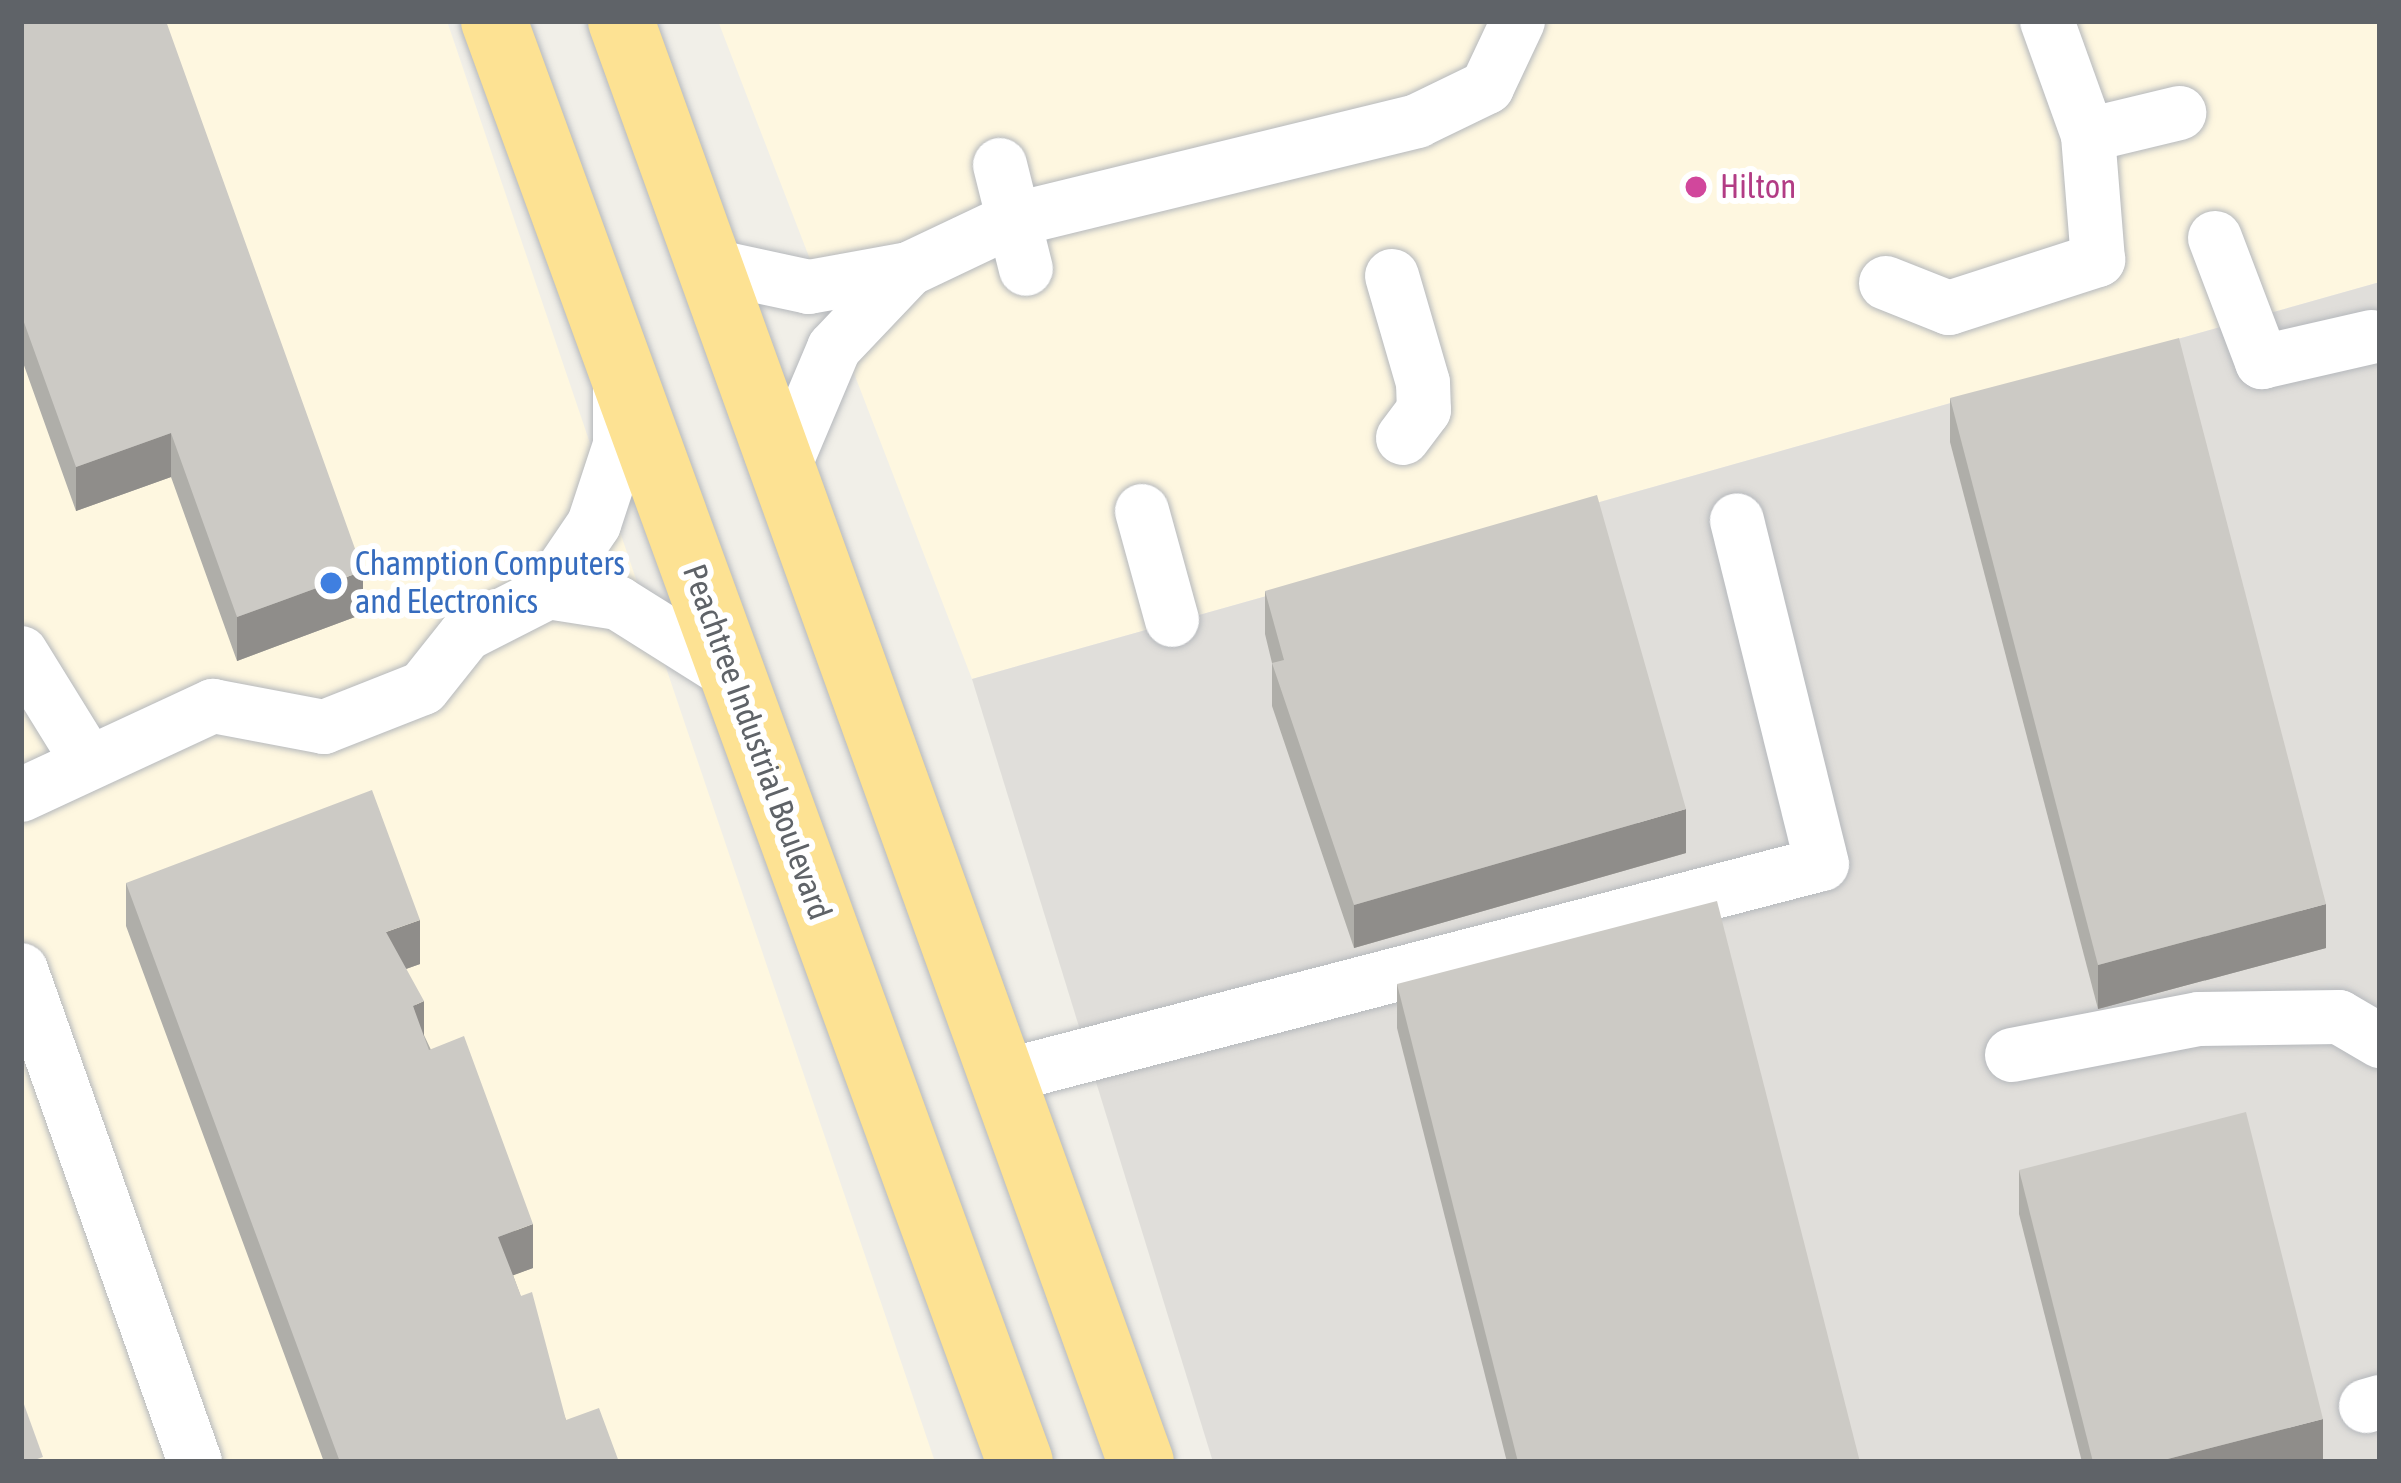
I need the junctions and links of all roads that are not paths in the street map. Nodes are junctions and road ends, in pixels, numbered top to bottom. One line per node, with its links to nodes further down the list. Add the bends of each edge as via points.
1 (494, 21): 15 (highway, Peachtree Industrial Boulevard)
2 (621, 21): 10 (highway)
3 (1518, 21): 9 (lane, via 1487,87 1417,121)
4 (2047, 21): 6 (lane)
5 (2180, 113): 6 (lane)
6 (2088, 135): 13 (lane, via 2098,260 1948,308)
7 (1000, 165): 9 (lane)
8 (2216, 238): 14 (lane, via 2262,362)
9 (1019, 244): 11 (lane)
10 (707, 265): 11 (lane, via 809,287); 17 (highway)
11 (909, 269): 17 (lane, via 834,348)
12 (1392, 276): 16 (lane, via 1423,383 1424,410)
13 (1886, 283)
14 (2372, 337)
15 (620, 371): 20 (lane, via 620,445 608,484); 23 (highway, Peachtree Industrial Boulevard)
16 (1403, 438)
17 (780, 476): 29 (highway)
18 (1142, 511): 21 (lane)
19 (1737, 520): 29 (lane, via 1822,864)
20 (548, 592): 23 (lane, via 618,603); 24 (lane, via 466,634 423,688 324,728 213,706)
21 (1172, 620)
22 (21, 653): 24 (lane)
23 (733, 675): 31 (highway, Peachtree Industrial Boulevard)
24 (89, 763): 25 (lane)
25 (21, 795)
26 (21, 970): 30 (lane)
27 (2380, 1041): 28 (lane, via 2339,1017 2199,1019)
28 (2012, 1055)
29 (998, 1078): 32 (highway)
30 (195, 1462)
31 (1020, 1462)
32 (1141, 1462)

